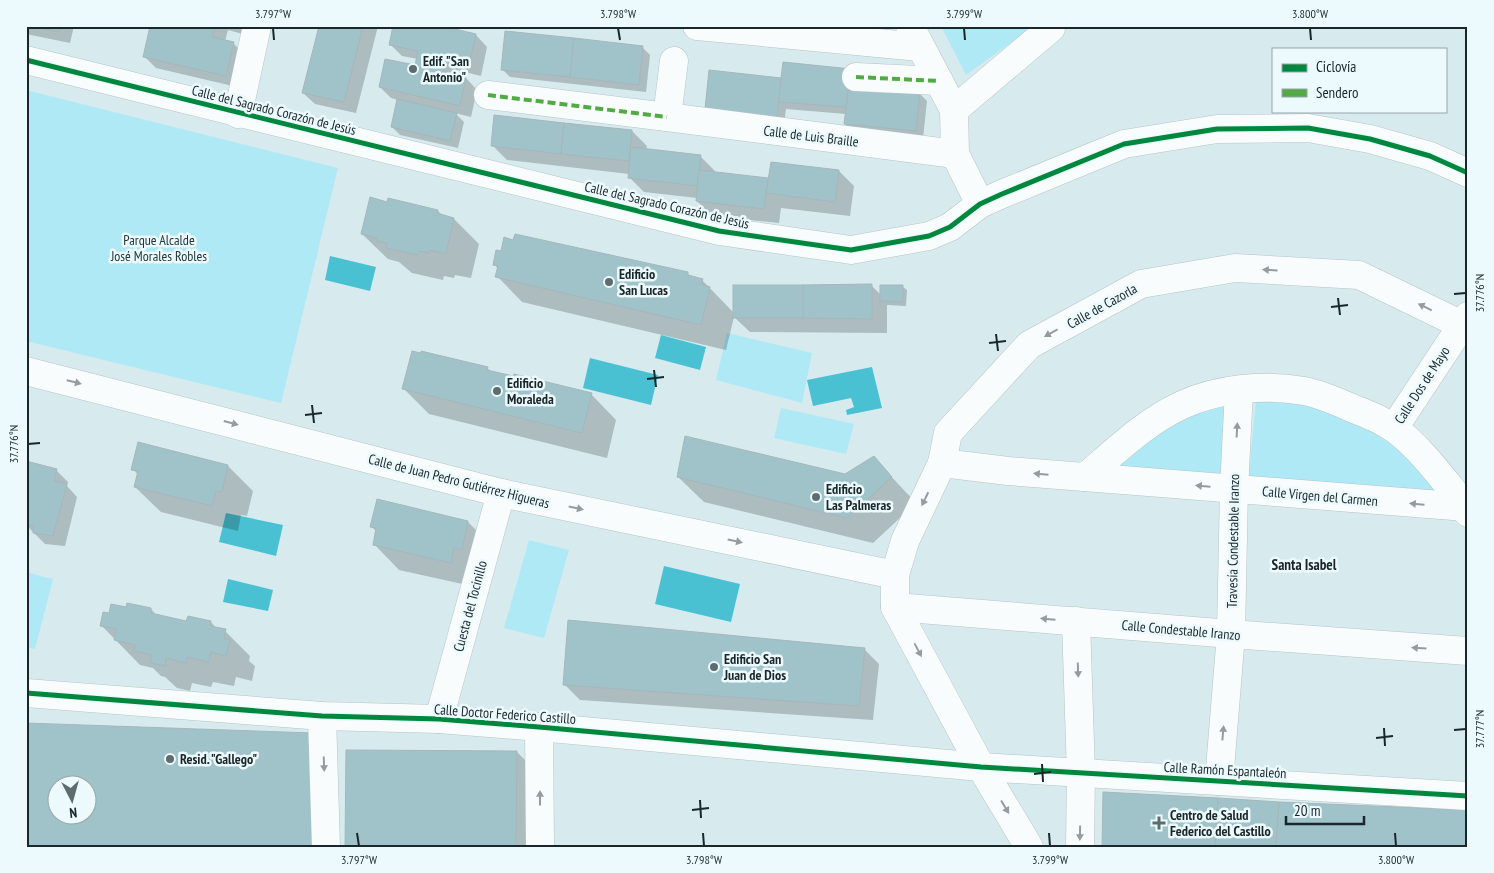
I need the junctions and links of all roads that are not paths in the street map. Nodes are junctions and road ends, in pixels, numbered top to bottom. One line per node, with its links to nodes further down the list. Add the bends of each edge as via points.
1 (257, 26): 11 (street)
2 (704, 27): 4 (street)
3 (1051, 28): 10 (street)
4 (915, 37): 8 (street)
5 (26, 60): 11 (street, Calle del Sagrado Corazón de Jesús)
6 (674, 61): 12 (street)
7 (856, 77): 8 (street)
8 (939, 81): 10 (street)
9 (488, 95): 12 (street, Calle de Luis Braille)
10 (954, 110): 13 (street)
11 (238, 114): 15 (street, Calle del Sagrado Corazón de Jesús, via 719,231 851,250 929,236 950,227)
12 (667, 117): 13 (street, Calle de Luis Braille)
13 (955, 154): 15 (street)
14 (1468, 173): 15 (street, Calle del Sagrado Corazón de Jesús, via 1430,156 1370,139 1308,128 1217,129 1124,144)
15 (980, 204)
16 (1466, 323): 19 (street, Calle Dos de Mayo); 20 (street, Calle de Cazorla, one-way to 20, via 1360,275 1235,268 1140,284 1029,346 948,433)
17 (26, 371): 23 (street, Calle de Juan Pedro Gutiérrez Higueras, one-way to 23)
18 (1239, 390): 19 (street, Calle Virgen del Carmen, via 1306,391); 21 (street, Calle Virgen del Carmen, via 1200,398 1157,419); 22 (street, Travesía Condestable Iranzo, one-way to 18)
19 (1394, 428): 24 (street, Calle Virgen del Carmen, via 1411,443)
20 (942, 463): 21 (street, Calle Virgen del Carmen, one-way to 20); 25 (street, Calle de Cazorla, one-way to 25, via 905,541)
21 (1086, 477): 22 (street, Calle Virgen del Carmen, one-way to 21)
22 (1234, 489): 24 (street, Calle Virgen del Carmen, one-way to 22); 28 (street, Travesía Condestable Iranzo)
23 (501, 493): 25 (street, Calle de Juan Pedro Gutiérrez Higueras, one-way to 25); 32 (street, Cuesta del Tocinillo)
24 (1467, 510)
25 (896, 575): 26 (street, Calle de Cazorla)
26 (895, 607): 27 (street, Calle Condestable Iranzo, one-way to 26); 34 (street, one-way to 34)
27 (1076, 622): 28 (street, Calle Condestable Iranzo); 35 (street, one-way to 35)
28 (1231, 634): 29 (street, Calle Condestable Iranzo, one-way to 28); 36 (street, Travesía Condestable Iranzo, one-way to 28)
29 (1468, 651)
30 (26, 693): 31 (street, Calle Doctor Federico Castillo)
31 (322, 716): 32 (street, Calle Doctor Federico Castillo); 38 (street, one-way to 38)
32 (439, 719): 33 (street, Calle Doctor Federico Castillo)
33 (540, 727): 34 (street, Calle Doctor Federico Castillo); 39 (street, one-way to 33)
34 (981, 767): 35 (street, Calle Ramón Espantaleón); 40 (street, one-way to 40)
35 (1081, 774): 36 (street, Calle Ramón Espantaleón); 41 (street, one-way to 41)
36 (1219, 781): 37 (street, Calle Ramón Espantaleón)
37 (1468, 796)
38 (326, 847)
39 (540, 847)
40 (1029, 847)
41 (1080, 847)

